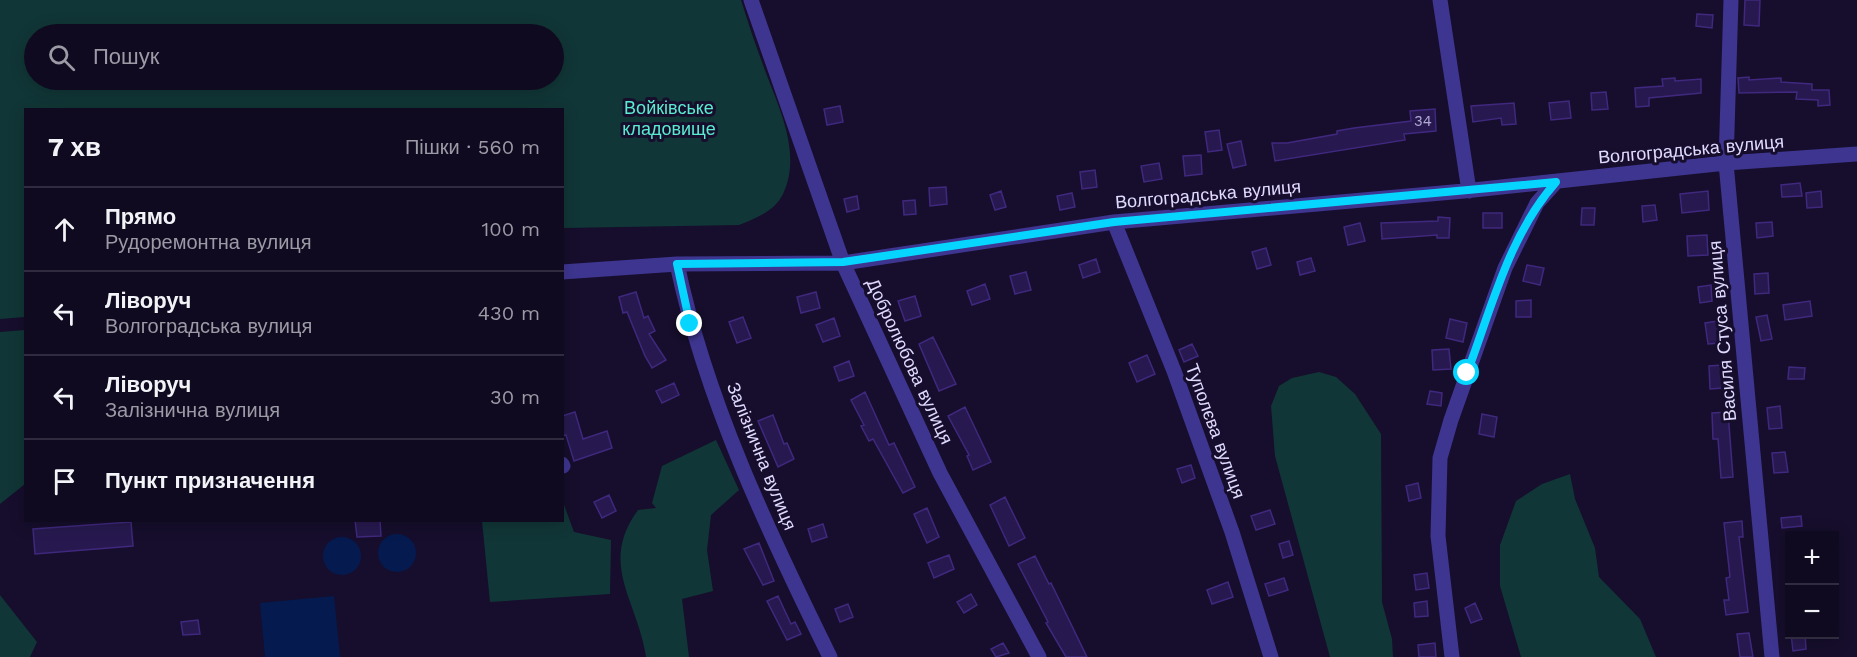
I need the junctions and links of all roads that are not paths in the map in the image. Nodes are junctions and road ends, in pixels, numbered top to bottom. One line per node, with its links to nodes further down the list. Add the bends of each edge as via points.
1 (751, 0): 9 (street, Добролюбова вулиця)
2 (1440, 0): 7 (street)
3 (1731, 0): 5 (street, Василя Стуса вулиця)
4 (1857, 154): 5 (street, Волгоградська вулиця)
5 (1726, 163): 6 (street, Волгоградська вулиця); 16 (street, Василя Стуса вулиця)
6 (1556, 182): 7 (street, Волгоградська вулиця); 15 (street, via 1537,203 1505,268 1440,458 1438,536)
7 (1469, 191): 8 (street, Волгоградська вулиця)
8 (1114, 222): 9 (street, Волгоградська вулиця); 14 (street, Туполєва вулиця, via 1174,371 1232,532)
9 (843, 262): 10 (street, Волгоградська вулиця); 13 (street, Добролюбова вулиця, via 940,472)
10 (677, 264): 11 (street, Волгоградська вулиця); 12 (street, Залізнична вулиця, via 690,324 722,413 764,518)
11 (564, 272)
12 (830, 657)
13 (1039, 657)
14 (1271, 657)
15 (1452, 657)
16 (1772, 657)

